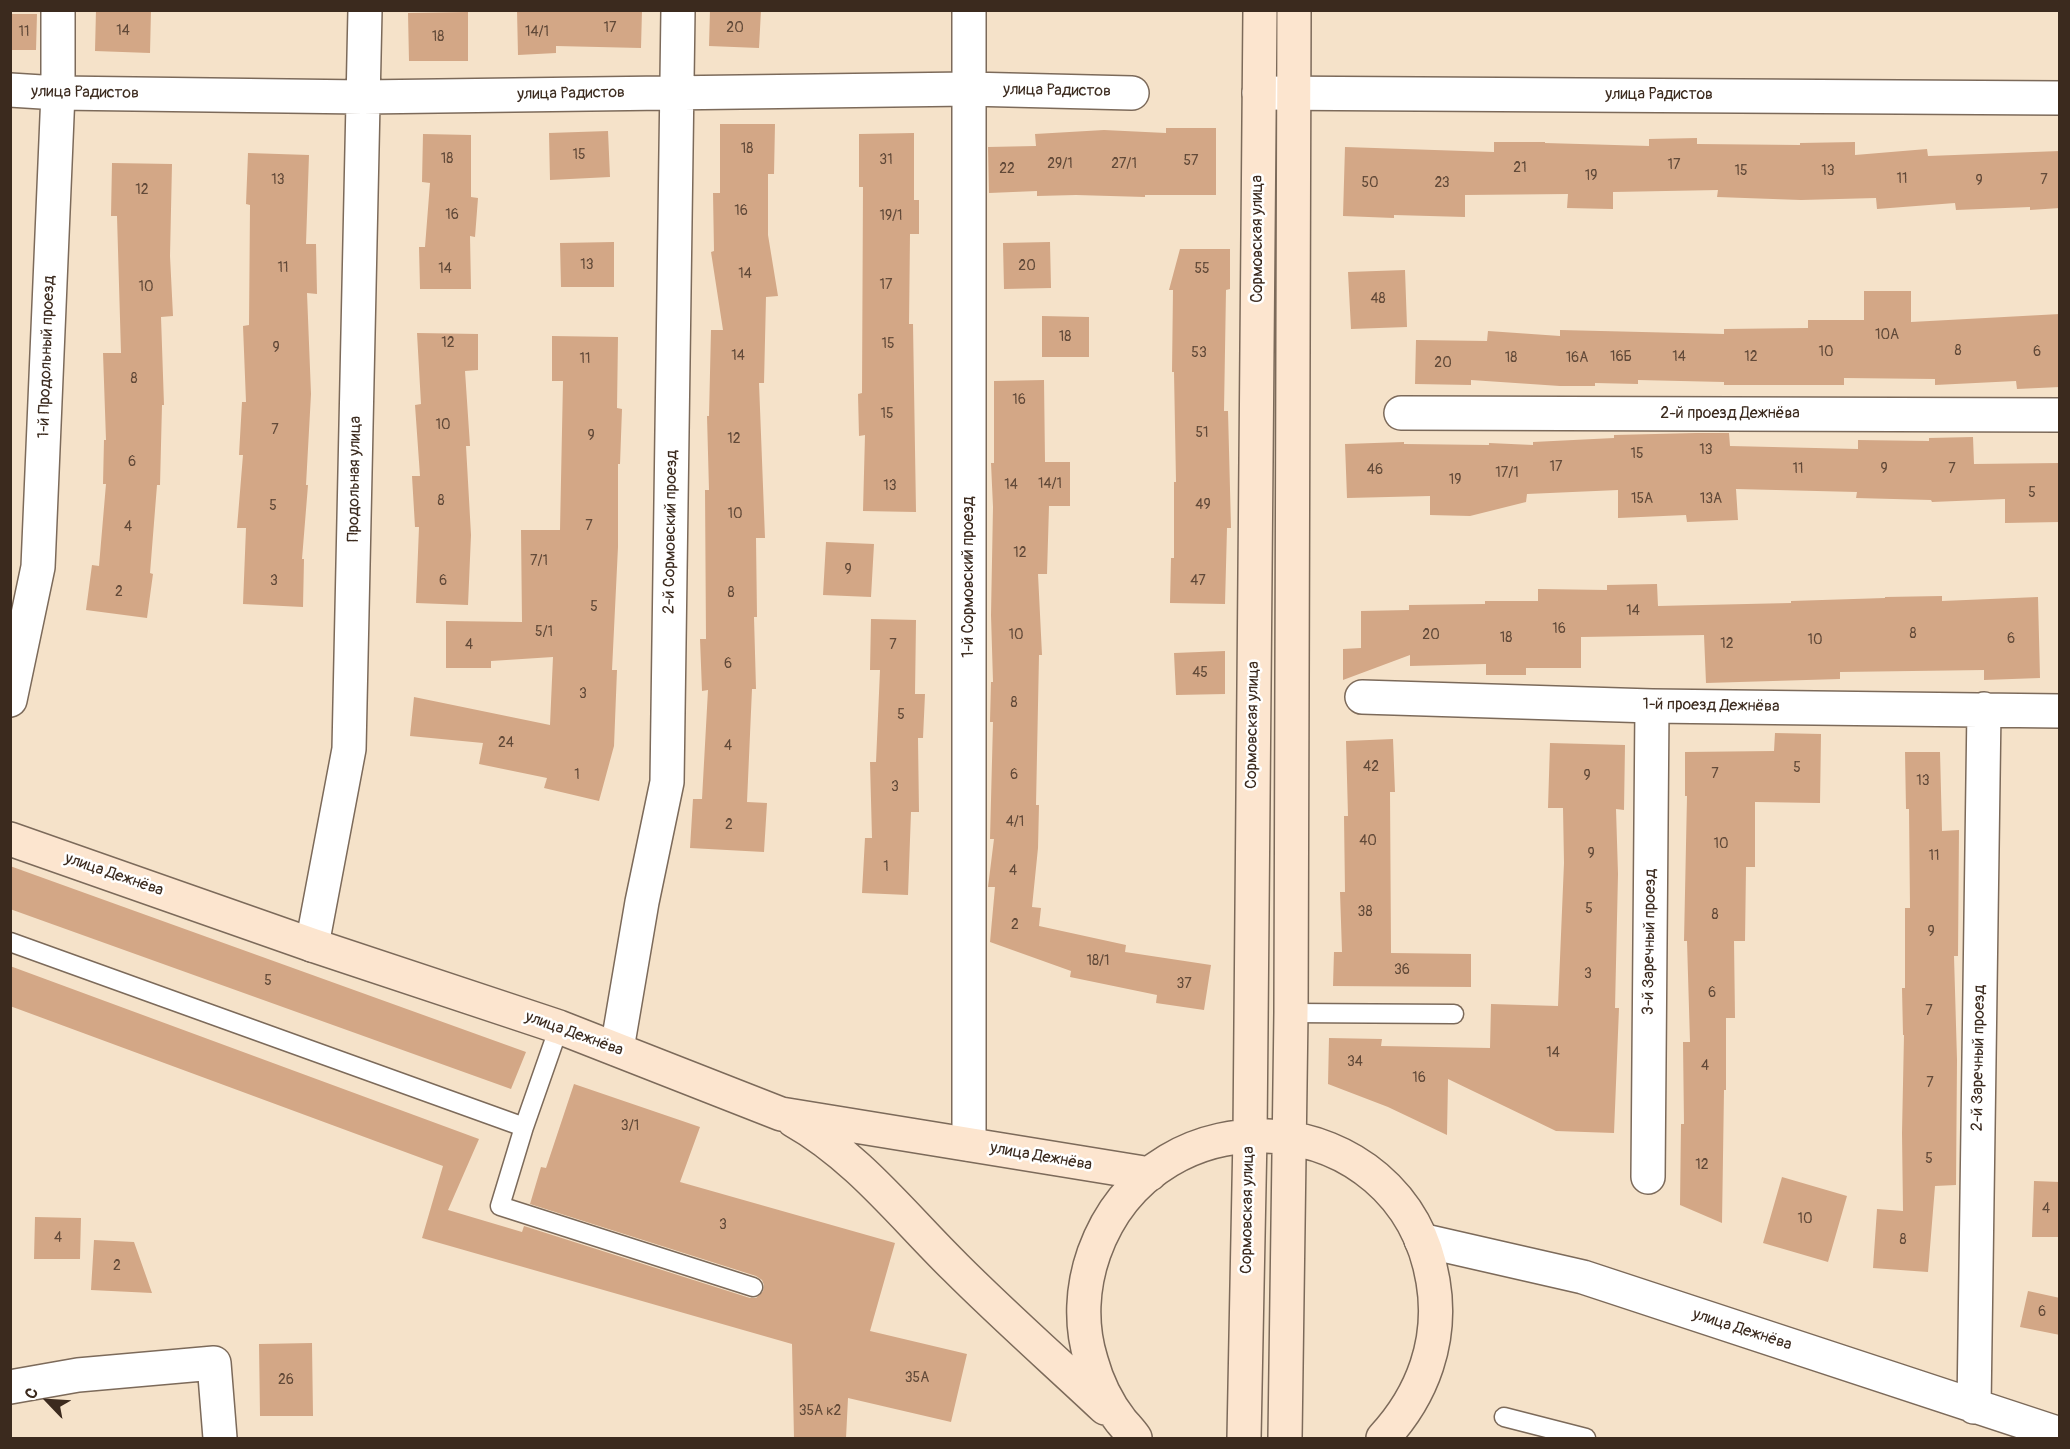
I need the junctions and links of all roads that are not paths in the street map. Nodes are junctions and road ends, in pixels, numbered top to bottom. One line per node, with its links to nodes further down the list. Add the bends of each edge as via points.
1 (58, 10): 10 (street, 1-й Продольный проезд)
2 (365, 10): 14 (street, Продольная улица)
3 (678, 10): 11 (street, 2-й Сормовский проезд)
4 (969, 10): 8 (street, 1-й Сормовский проезд)
5 (1260, 10): 13 (main road, Сормовская улица)
6 (1294, 10): 9 (main road)
7 (10, 90): 10 (street, улица Радистов)
8 (969, 90): 11 (street, улица Радистов); 12 (street, улица Радистов); 34 (street, 1-й Сормовский проезд)
9 (1293, 92): 13 (street, улица Радистов); 15 (street, улица Радистов); 26 (main road)
10 (58, 93): 14 (street, улица Радистов); 19 (street, 1-й Продольный проезд, via 38,567)
11 (678, 93): 14 (street, улица Радистов); 29 (street, 2-й Сормовский проезд, via 667,782)
12 (1132, 93)
13 (1259, 93): 32 (main road, Сормовская улица)
14 (363, 97): 25 (street, Продольная улица, via 349,749)
15 (2060, 98)
16 (1401, 413): 17 (street, 2-й проезд Дежнёва)
17 (2060, 415)
18 (1362, 697): 20 (street, 1-й проезд Дежнёва)
19 (10, 700)
20 (1652, 706): 21 (street, 1-й проезд Дежнёва); 36 (street, 3-й Заречный проезд)
21 (1984, 709): 22 (street, 1-й проезд Дежнёва); 40 (street, 2-й Заречный проезд)
22 (2060, 711)
23 (10, 839): 25 (main road, улица Дежнёва)
24 (10, 942): 31 (lane)
25 (312, 945): 28 (main road, улица Дежнёва)
26 (1291, 1013): 27 (lane); 33 (main road)
27 (1454, 1014)
28 (559, 1027): 29 (main road, улица Дежнёва); 31 (lane)
29 (617, 1049): 30 (main road, улица Дежнёва)
30 (781, 1114): 34 (main road, улица Дежнёва); 43 (main road, via 808,1128 841,1154)
31 (524, 1127): 38 (lane, via 501,1206)
32 (1250, 1135): 33 (main road); 35 (main road, via 1191,1149); 45 (main road, Сормовская улица)
33 (1289, 1137): 37 (main road, via 1326,1148 1368,1172 1401,1206); 46 (main road)
34 (969, 1144): 35 (main road, улица Дежнёва)
35 (1150, 1174): 43 (main road, via 1125,1198 1106,1226 1085,1291 1084,1326 1090,1359 1102,1391)
36 (1648, 1177)
37 (1421, 1240): 40 (street, улица Дежнёва, via 1583,1277); 47 (main road, via 1435,1292 1432,1346 1414,1397)
38 (753, 1287)
39 (10, 1387): 44 (street, via 214,1363)
40 (1974, 1407): 42 (street, улица Дежнёва)
41 (1504, 1417): 48 (lane)
42 (2060, 1434)
43 (1135, 1437)
44 (220, 1438)
45 (1244, 1438)
46 (1285, 1438)
47 (1383, 1438)
48 (1586, 1438)

